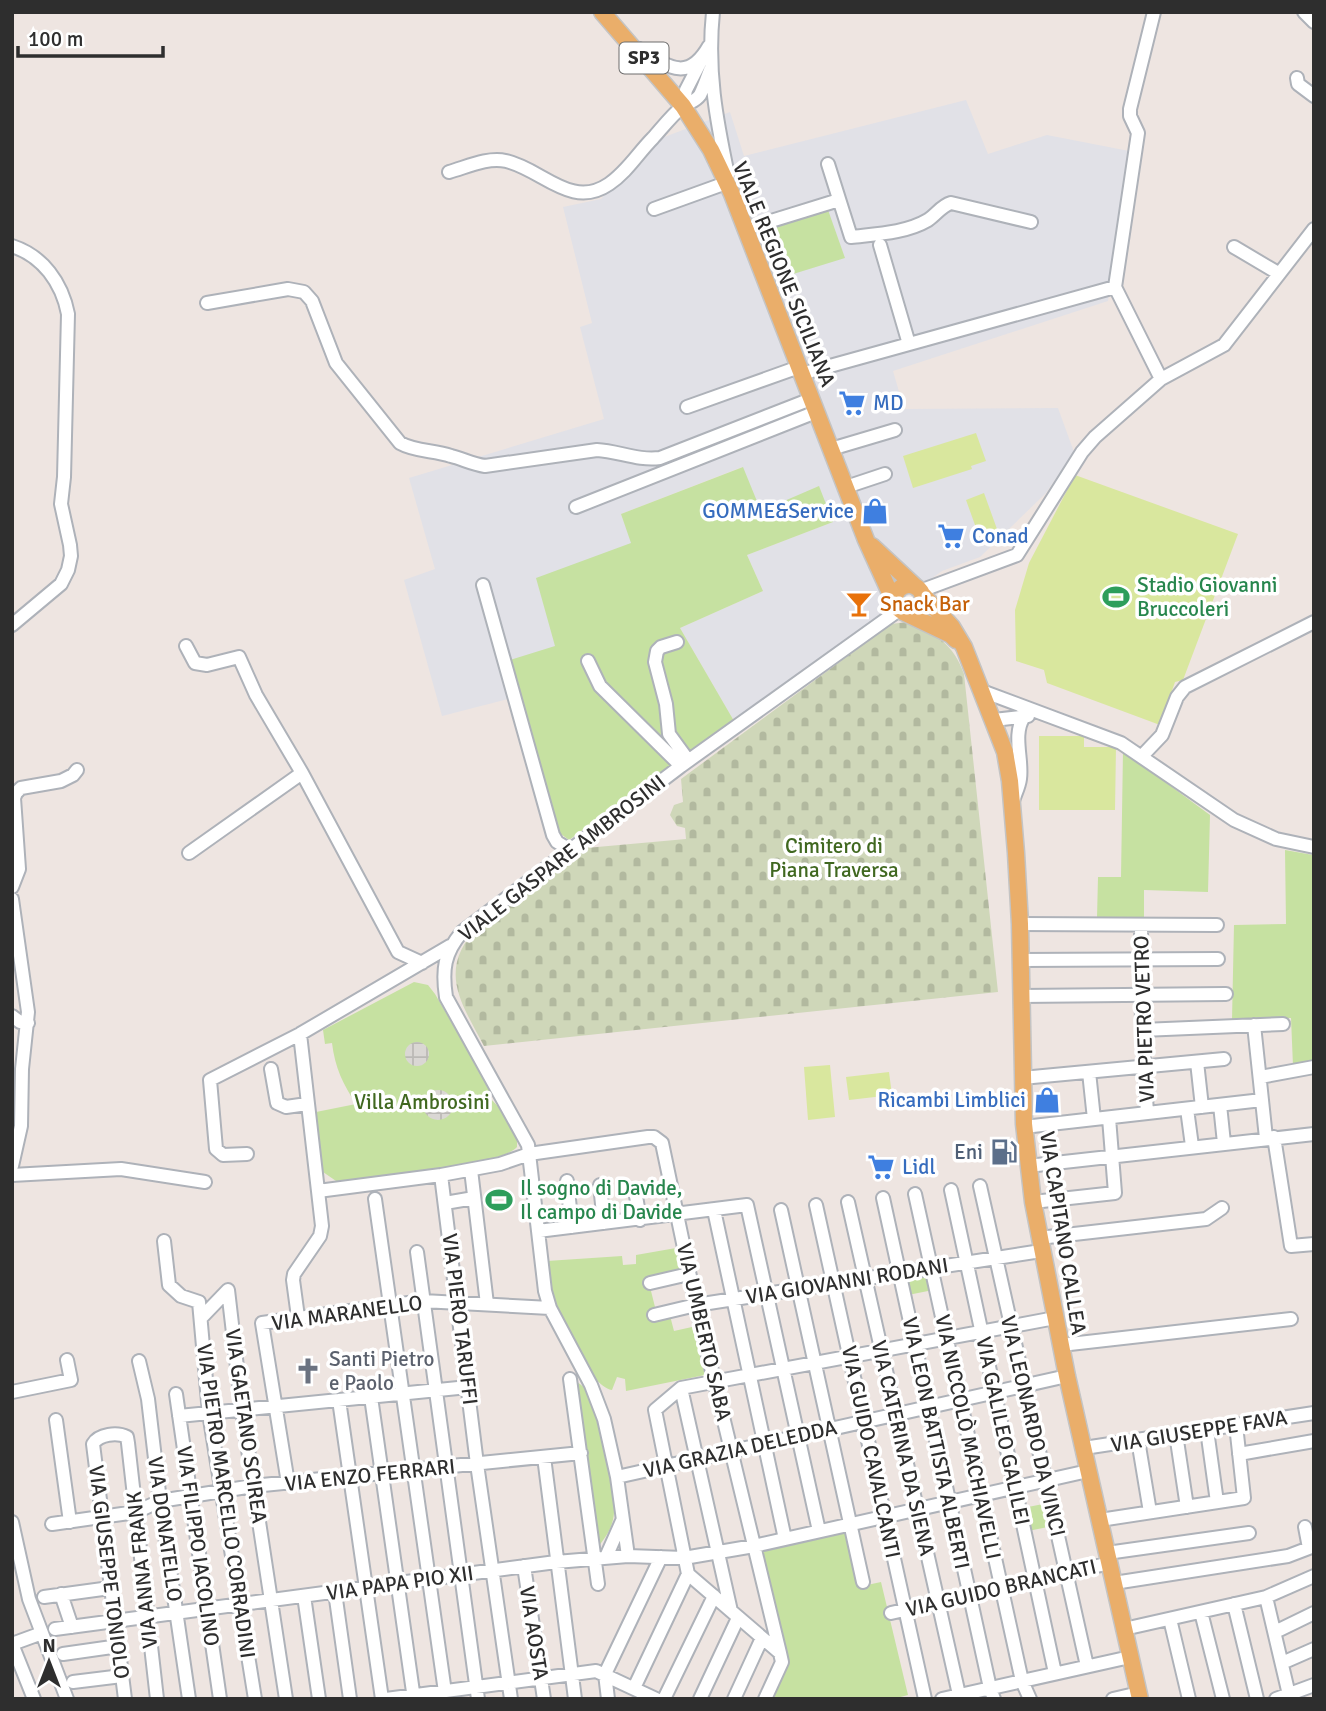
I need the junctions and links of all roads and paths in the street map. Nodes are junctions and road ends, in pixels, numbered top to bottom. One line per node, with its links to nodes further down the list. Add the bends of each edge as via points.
1 (602, 12): 6 (main road, SP3)
2 (713, 12): 7 (street)
3 (1154, 12): 25 (street, via 1130,109 1138,133)
4 (1304, 12): 5 (street)
5 (1314, 22)
6 (633, 45): 8 (street, via 674,69); 12 (main road, SP3)
7 (709, 45): 8 (street); 9 (street)
8 (701, 60): 12 (street)
9 (710, 70): 12 (street, via 699,96); 15 (street)
10 (1297, 79): 11 (street, via 1297,84)
11 (1314, 96)
12 (683, 106): 14 (street, via 622,174 594,191 564,190 526,168 500,160); 15 (main road, VIALE REGIONE SICILIANA)
13 (828, 164): 16 (street)
14 (449, 172)
15 (729, 188): 17 (street); 19 (main road, VIALE REGIONE SICILIANA)
16 (839, 200): 18 (street, via 851,237 921,223 951,203); 19 (street)
17 (654, 209)
18 (1031, 222)
19 (745, 229): 28 (main road, VIALE REGIONE SICILIANA)
20 (1314, 229): 24 (street)
21 (880, 245): 27 (street)
22 (12, 246): 42 (street, via 49,271 63,294 68,314 61,504 71,556 61,583)
23 (1234, 247): 24 (street)
24 (1278, 274): 29 (street, via 1224,345)
25 (1115, 287): 27 (street); 29 (street)
26 (207, 303): 30 (street, via 288,289 304,292 313,301 336,363 400,443 475,465 597,450 640,459 660,458)
27 (909, 344): 28 (street)
28 (800, 370): 30 (main road, VIALE REGIONE SICILIANA); 31 (street)
29 (1161, 379): 39 (street, via 1082,452 1017,555)
30 (814, 405): 33 (main road, VIALE REGIONE SICILIANA); 36 (street)
31 (687, 407)
32 (895, 430): 33 (street)
33 (831, 449): 35 (main road, VIALE REGIONE SICILIANA)
34 (885, 474): 35 (street)
35 (846, 487): 37 (main road, VIALE REGIONE SICILIANA)
36 (576, 507)
37 (866, 540): 39 (main road, VIA CAPITANO CALLEA); 40 (main road, VIALE REGIONE SICILIANA)
38 (484, 585): 56 (street, via 553,835)
39 (920, 592): 40 (main road, via 923,602 919,610 911,614); 40 (main road, via 911,585 898,590); 45 (main road, VIA CAPITANO CALLEA)
40 (899, 610): 45 (main road, via 951,635); 51 (street, VIALE GASPARE AMBROSINI)
41 (1314, 622): 50 (street, via 1185,687 1162,735)
42 (12, 625)
43 (677, 642): 51 (street, via 657,651 656,668 669,734)
44 (186, 646): 53 (street, via 195,663 207,665 239,657)
45 (964, 647): 47 (main road, VIA CAPITANO CALLEA)
46 (588, 660): 51 (street, via 600,686)
47 (982, 691): 48 (street); 49 (main road, VIA CAPITANO CALLEA)
48 (1021, 711): 49 (street, via 1000,713); 50 (street, via 1042,713 1121,743); 54 (street, via 1020,778)
49 (994, 719): 54 (main road, VIA CAPITANO CALLEA)
50 (1142, 756): 55 (street, via 1234,820 1276,839)
51 (684, 763): 56 (street, VIALE GASPARE AMBROSINI)
52 (77, 770): 58 (street, via 68,778 16,793 19,869)
53 (302, 773): 57 (street); 67 (street, via 398,951)
54 (1012, 805): 60 (main road, VIA CAPITANO CALLEA)
55 (1314, 847)
56 (570, 850): 63 (street, VIALE GASPARE AMBROSINI)
57 (189, 853)
58 (12, 887)
59 (12, 899): 68 (street)
60 (1020, 924): 61 (street); 65 (main road, VIA CAPITANO CALLEA)
61 (1141, 925): 62 (street); 66 (street, VIA PIETRO VETRO)
62 (1217, 925)
63 (450, 946): 67 (street); 100 (street, VIALE GASPARE AMBROSINI, via 444,971 446,997 502,1094)
64 (1218, 959): 66 (street)
65 (1021, 960): 66 (street); 71 (main road, VIA CAPITANO CALLEA)
66 (1141, 960): 70 (street, VIA PIETRO VETRO)
67 (422, 962): 77 (street)
68 (19, 987): 73 (street)
69 (1226, 994): 70 (street)
70 (1141, 995): 71 (street); 76 (street, VIA PIETRO VETRO)
71 (1021, 996): 84 (main road, VIA CAPITANO CALLEA)
72 (12, 1016): 73 (street)
73 (28, 1023): 102 (street, via 21,1126)
74 (1283, 1024): 75 (street)
75 (1254, 1025): 76 (street); 85 (street)
76 (1142, 1030): 80 (street, VIA PIETRO VETRO)
77 (300, 1034): 87 (street); 99 (street, via 210,1080 216,1149 223,1155)
78 (1224, 1059): 79 (street)
79 (1197, 1062): 80 (street); 89 (street)
80 (1143, 1068): 83 (street); 91 (street, VIA PIETRO VETRO)
81 (1314, 1068): 85 (street)
82 (271, 1069): 87 (street, via 277,1103 286,1107)
83 (1089, 1072): 84 (street); 93 (street)
84 (1022, 1077): 94 (main road, VIA CAPITANO CALLEA)
85 (1260, 1077): 86 (street)
86 (1262, 1100): 88 (street); 96 (street)
87 (307, 1104): 112 (street)
88 (1220, 1105): 89 (street); 97 (street)
89 (1202, 1107): 90 (street)
90 (1187, 1109): 91 (street); 98 (street)
91 (1147, 1113): 92 (street)
92 (1109, 1118): 93 (street); 101 (street)
93 (1094, 1119): 94 (street)
94 (1024, 1127): 103 (main road, VIA CAPITANO CALLEA)
95 (1314, 1134): 96 (street)
96 (1270, 1138): 97 (street); 132 (street, via 1291,1246)
97 (1224, 1143): 98 (street)
98 (1192, 1146): 101 (street)
99 (247, 1154)
100 (529, 1154): 104 (street, VIA UMBERTO SABA); 125 (street, VIA UMBERTO SABA, via 654,1137 662,1143); 129 (street, VIALE GASPARE AMBROSINI)
101 (1112, 1156): 103 (street); 119 (street, via 1115,1193)
102 (12, 1166)
103 (1028, 1166): 119 (main road, VIA CAPITANO CALLEA)
104 (471, 1170): 106 (street, VIA UMBERTO SABA); 115 (street)
105 (12, 1175): 108 (street, via 121,1169)
106 (441, 1175): 112 (street, VIA UMBERTO SABA); 120 (street, VIA PIERO TARUFFI)
107 (567, 1181): 128 (street)
108 (205, 1182)
109 (600, 1185): 127 (street)
110 (979, 1186): 134 (street, VIA LEONARDO DA VINCI)
111 (951, 1189): 135 (street, VIA GALILEO GALILEI)
112 (318, 1191): 152 (street, via 320,1236 293,1280)
113 (915, 1194): 136 (street, VIA NICCOLÒ MACHIAVELLI)
114 (636, 1196): 126 (street)
115 (474, 1198): 120 (street); 148 (street)
116 (883, 1198): 137 (street, VIA LEON BATTISTA ALBERTI)
117 (375, 1199): 147 (street)
118 (848, 1202): 139 (street, VIA CATERINA DA SIENA)
119 (1033, 1202): 131 (main road, VIA CAPITANO CALLEA)
120 (445, 1203): 146 (street, VIA PIERO TARUFFI)
121 (816, 1206): 141 (street, VIA GUIDO CAVALCANTI)
122 (1222, 1208): 131 (street, VIA GIOVANNI RODANI, via 1206,1219)
123 (715, 1210): 125 (street); 143 (street, via 747,1206); 144 (street)
124 (781, 1210): 142 (street)
125 (676, 1216): 126 (street); 138 (street, VIA UMBERTO SABA)
126 (640, 1220): 127 (street)
127 (604, 1223): 128 (street)
128 (572, 1227): 129 (street)
129 (538, 1231): 150 (street, VIALE GASPARE AMBROSINI)
130 (164, 1241): 153 (street, VIA PIETRO MARCELLO CORRADINI, via 169,1285 181,1296 199,1302)
131 (1040, 1244): 134 (street, VIA GIOVANNI RODANI); 154 (main road, VIA CAPITANO CALLEA)
132 (1314, 1244)
133 (417, 1252): 145 (street)
134 (996, 1258): 135 (street, VIA GIOVANNI RODANI); 156 (street, VIA LEONARDO DA VINCI)
135 (966, 1262): 136 (street, VIA GIOVANNI RODANI); 157 (street, VIA GALILEO GALILEI)
136 (931, 1268): 137 (street, VIA GIOVANNI RODANI); 158 (street, VIA NICCOLÒ MACHIAVELLI)
137 (899, 1273): 139 (street, VIA GIOVANNI RODANI); 159 (street, VIA LEON BATTISTA ALBERTI)
138 (689, 1274): 140 (street); 149 (street, VIA UMBERTO SABA)
139 (865, 1278): 141 (street, VIA GIOVANNI RODANI); 161 (street, VIA CATERINA DA SIENA)
140 (650, 1283)
141 (833, 1283): 142 (street, VIA GIOVANNI RODANI); 162 (street, VIA GUIDO CAVALCANTI)
142 (799, 1289): 143 (street, VIA GIOVANNI RODANI); 165 (street)
143 (766, 1294): 144 (street, VIA GIOVANNI RODANI); 166 (street)
144 (734, 1299): 149 (street, VIA GIOVANNI RODANI); 167 (street)
145 (423, 1301): 146 (street, VIA MARANELLO); 147 (street, VIA MARANELLO); 174 (street)
146 (458, 1302): 148 (street, VIA MARANELLO); 172 (street, VIA PIERO TARUFFI)
147 (392, 1303): 152 (street, VIA MARANELLO); 176 (street)
148 (488, 1304): 150 (street, VIA MARANELLO)
149 (696, 1305): 151 (street, VIA GIOVANNI RODANI); 170 (street, VIA UMBERTO SABA)
150 (550, 1308): 213 (street, VIALE GASPARE AMBROSINI, via 592,1385)
151 (654, 1315)
152 (298, 1317): 182 (street, VIA MARANELLO, via 262,1323)
153 (201, 1318): 184 (street, VIA GAETANO SCIREA, via 228,1290); 185 (street, VIA PIETRO MARCELLO CORRADINI)
154 (1055, 1318): 156 (street); 160 (main road, VIA CAPITANO CALLEA)
155 (1291, 1319): 160 (street)
156 (1011, 1326): 157 (street); 171 (street, VIA LEONARDO DA VINCI)
157 (981, 1332): 158 (street); 177 (street, VIA GALILEO GALILEI)
158 (947, 1338): 159 (street); 181 (street, VIA NICCOLÒ MACHIAVELLI)
159 (915, 1344): 161 (street); 183 (street, VIA LEON BATTISTA ALBERTI)
160 (1061, 1345): 168 (main road, VIA CAPITANO CALLEA)
161 (881, 1350): 162 (street); 187 (street, VIA CATERINA DA SIENA)
162 (849, 1356): 165 (street); 190 (street, VIA GUIDO CAVALCANTI)
163 (67, 1360): 175 (street, via 71,1381)
164 (139, 1360): 221 (street, VIA DONATELLO)
165 (815, 1362): 166 (street); 192 (street)
166 (783, 1368): 167 (street); 195 (street)
167 (750, 1375): 170 (street); 199 (street)
168 (1067, 1377): 171 (street, VIA GRAZIA DELEDDA); 200 (main road, VIA CAPITANO CALLEA)
169 (570, 1379): 202 (street)
170 (714, 1381): 173 (street); 201 (street, VIA UMBERTO SABA)
171 (1024, 1386): 177 (street, VIA GRAZIA DELEDDA); 214 (street, VIA LEONARDO DA VINCI)
172 (468, 1387): 174 (street); 206 (street, VIA PIERO TARUFFI)
173 (681, 1388): 205 (street); 207 (street, via 655,1410)
174 (435, 1390): 176 (street); 208 (street)
175 (12, 1392)
176 (404, 1393): 179 (street); 209 (street)
177 (995, 1393): 181 (street, VIA GRAZIA DELEDDA); 217 (street, VIA GALILEO GALILEI)
178 (176, 1394): 188 (street, VIA FILIPPO IACOLINO)
179 (371, 1397): 180 (street); 211 (street)
180 (339, 1400): 182 (street); 212 (street)
181 (960, 1400): 183 (street, VIA GRAZIA DELEDDA); 219 (street, VIA NICCOLÒ MACHIAVELLI)
182 (276, 1406): 184 (street); 215 (street, VIA MARANELLO)
183 (929, 1407): 187 (street, VIA GRAZIA DELEDDA); 222 (street, VIA LEON BATTISTA ALBERTI)
184 (242, 1410): 185 (street); 216 (street, VIA GAETANO SCIREA)
185 (209, 1413): 188 (street); 218 (street, VIA PIETRO MARCELLO CORRADINI)
186 (1314, 1413): 191 (street, VIA GIUSEPPE FAVA)
187 (896, 1415): 190 (street, VIA GRAZIA DELEDDA); 225 (street, VIA CATERINA DA SIENA)
188 (179, 1416): 220 (street, VIA FILIPPO IACOLINO)
189 (56, 1420): 233 (street)
190 (864, 1422): 192 (street, VIA GRAZIA DELEDDA); 228 (street, VIA GUIDO CAVALCANTI)
191 (1236, 1425): 193 (street, VIA GIUSEPPE FAVA); 203 (street)
192 (830, 1429): 195 (street, VIA GRAZIA DELEDDA); 235 (street)
193 (1207, 1430): 194 (street, VIA GIUSEPPE FAVA); 223 (street)
194 (1176, 1434): 196 (street, VIA GIUSEPPE FAVA); 224 (street)
195 (798, 1436): 199 (street, VIA GRAZIA DELEDDA); 237 (street)
196 (1138, 1440): 200 (street, VIA GIUSEPPE FAVA); 227 (street)
197 (1314, 1441): 203 (street)
198 (93, 1444): 226 (street, VIA ANNA FRANK, via 101,1437 127,1437); 229 (street, VIA GIUSEPPE TONIOLO)
199 (765, 1444): 201 (street, VIA GRAZIA DELEDDA); 239 (street)
200 (1084, 1448): 210 (main road, VIA CAPITANO CALLEA)
201 (732, 1451): 205 (street, VIA GRAZIA DELEDDA); 240 (street, VIA UMBERTO SABA)
202 (581, 1453): 204 (street, VIA ENZO FERRARI); 244 (street)
203 (1239, 1454): 223 (street, via 1244,1499)
204 (544, 1457): 206 (street, VIA ENZO FERRARI); 248 (street)
205 (696, 1459): 207 (street, VIA GRAZIA DELEDDA); 241 (street)
206 (477, 1464): 208 (street, VIA ENZO FERRARI); 250 (street, VIA PIERO TARUFFI)
207 (665, 1466): 213 (street, VIA GRAZIA DELEDDA); 245 (street)
208 (446, 1467): 209 (street, VIA ENZO FERRARI); 253 (street)
209 (414, 1470): 211 (street, VIA ENZO FERRARI); 255 (street)
210 (1088, 1471): 214 (street, VIA PAPA PIO XII); 230 (main road, VIA CAPITANO CALLEA)
211 (382, 1473): 212 (street, VIA ENZO FERRARI); 259 (street)
212 (350, 1476): 215 (street, VIA ENZO FERRARI); 262 (street)
213 (617, 1477): 231 (street, VIALE GASPARE AMBROSINI)
214 (1045, 1481): 217 (street, VIA PAPA PIO XII); 252 (street, VIA LEONARDO DA VINCI)
215 (288, 1483): 216 (street, VIA ENZO FERRARI)
216 (253, 1486): 218 (street, VIA ENZO FERRARI); 271 (street, VIA GAETANO SCIREA)
217 (1015, 1487): 219 (street, VIA PAPA PIO XII); 256 (street, VIA GALILEO GALILEI)
218 (222, 1491): 220 (street, VIA ENZO FERRARI); 274 (street, VIA PIETRO MARCELLO CORRADINI)
219 (981, 1495): 222 (street, VIA PAPA PIO XII); 263 (street, VIA NICCOLÒ MACHIAVELLI)
220 (190, 1496): 221 (street, VIA ENZO FERRARI); 275 (street, VIA FILIPPO IACOLINO)
221 (160, 1501): 226 (street, VIA ENZO FERRARI); 278 (street, VIA DONATELLO)
222 (949, 1502): 225 (street, VIA PAPA PIO XII); 266 (street, VIA LEON BATTISTA ALBERTI)
223 (1217, 1503): 224 (street)
224 (1187, 1507): 227 (street)
225 (917, 1509): 228 (street, VIA PAPA PIO XII); 272 (street, VIA CATERINA DA SIENA)
226 (136, 1512): 229 (street, VIA ENZO FERRARI); 282 (street, VIA ANNA FRANK)
227 (1150, 1513): 230 (street)
228 (885, 1517): 235 (street, VIA PAPA PIO XII); 276 (street, VIA GUIDO CAVALCANTI)
229 (102, 1518): 233 (street, VIA ENZO FERRARI); 261 (street, VIA GIUSEPPE TONIOLO)
230 (1100, 1520): 246 (main road, VIA CAPITANO CALLEA)
231 (622, 1521): 242 (street, VIALE GASPARE AMBROSINI); 243 (street, VIALE GASPARE AMBROSINI, via 640,1547); 244 (street)
232 (12, 1522): 247 (street)
233 (70, 1522): 234 (street, VIA ENZO FERRARI)
234 (52, 1524)
235 (851, 1524): 237 (street, VIA PAPA PIO XII); 257 (street)
236 (1305, 1527): 258 (street, via 1309,1548 1288,1556)
237 (820, 1531): 239 (street, VIA PAPA PIO XII)
238 (1249, 1533): 246 (street, VIA GUIDO BRANCATI)
239 (785, 1539): 240 (street, VIA PAPA PIO XII)
240 (754, 1546): 241 (street, VIA PAPA PIO XII); 293 (street, VIA UMBERTO SABA)
241 (718, 1552): 245 (street, VIA PAPA PIO XII); 280 (street)
242 (624, 1556): 243 (street, VIA PAPA PIO XII); 244 (street, VIA PAPA PIO XII)
243 (656, 1557): 245 (street, VIA PAPA PIO XII); 299 (street)
244 (601, 1558): 248 (street, VIA PAPA PIO XII); 260 (street)
245 (684, 1558): 251 (street)
246 (1109, 1558): 252 (street, VIA GUIDO BRANCATI); 258 (main road, VIA CAPITANO CALLEA)
247 (16, 1560): 287 (street, via 29,1599)
248 (556, 1562): 249 (street, VIA PAPA PIO XII); 300 (street)
249 (524, 1566): 250 (street, VIA PAPA PIO XII); 302 (street, VIA AOSTA)
250 (493, 1570): 253 (street, VIA PAPA PIO XII); 305 (street, VIA PIERO TARUFFI)
251 (688, 1574): 268 (street); 307 (street)
252 (1066, 1574): 256 (street, VIA GUIDO BRANCATI); 297 (street, VIA LEONARDO DA VINCI)
253 (460, 1575): 255 (street, VIA PAPA PIO XII); 308 (street)
254 (1314, 1576): 270 (street)
255 (428, 1579): 259 (street, VIA PAPA PIO XII); 310 (street)
256 (1035, 1581): 263 (street, VIA GUIDO BRANCATI); 298 (street, VIA GALILEO GALILEI)
257 (863, 1582)
258 (1114, 1583): 286 (main road, VIA CAPITANO CALLEA)
259 (397, 1584): 262 (street, VIA PAPA PIO XII); 312 (street)
260 (598, 1584)
261 (110, 1588): 265 (street); 284 (street, VIA GIUSEPPE TONIOLO)
262 (366, 1588): 264 (street, VIA PAPA PIO XII); 325 (street)
263 (1002, 1588): 266 (street, VIA GUIDO BRANCATI); 303 (street, VIA NICCOLÒ MACHIAVELLI)
264 (335, 1592): 267 (street, VIA PAPA PIO XII); 324 (street)
265 (61, 1594): 269 (street); 285 (street)
266 (970, 1595): 272 (street, VIA GUIDO BRANCATI); 309 (street, VIA LEON BATTISTA ALBERTI)
267 (304, 1596): 271 (street, VIA PAPA PIO XII); 323 (street)
268 (714, 1596): 280 (street); 331 (street)
269 (44, 1597)
270 (1266, 1597): 273 (street); 288 (street)
271 (271, 1600): 274 (street, VIA PAPA PIO XII); 322 (street, VIA GAETANO SCIREA)
272 (938, 1602): 276 (street, VIA GUIDO BRANCATI); 313 (street, VIA CATERINA DA SIENA)
273 (1234, 1604): 277 (street); 341 (street)
274 (240, 1605): 275 (street, VIA PAPA PIO XII); 321 (street, VIA PIETRO MARCELLO CORRADINI)
275 (207, 1609): 278 (street, VIA PAPA PIO XII); 320 (street, VIA FILIPPO IACOLINO)
276 (906, 1610): 279 (street, VIA GUIDO BRANCATI); 335 (street, VIA GUIDO CAVALCANTI)
277 (1201, 1612): 283 (street); 340 (street)
278 (177, 1613): 282 (street, VIA PAPA PIO XII); 319 (street, VIA DONATELLO)
279 (891, 1613)
280 (735, 1614): 289 (street); 332 (street)
281 (1314, 1614): 288 (street)
282 (147, 1617): 284 (street, VIA PAPA PIO XII); 318 (street, VIA ANNA FRANK)
283 (1170, 1619): 286 (street); 339 (street)
284 (116, 1622): 285 (street, VIA PAPA PIO XII); 291 (street, VIA GIUSEPPE TONIOLO)
285 (72, 1627): 287 (street, VIA PAPA PIO XII)
286 (1124, 1629): 295 (main road, VIA CAPITANO CALLEA)
287 (48, 1631): 290 (street, VIA PAPA PIO XII); 316 (street)
288 (1275, 1632): 296 (street)
289 (762, 1638): 293 (street); 333 (street)
290 (12, 1644): 315 (street)
291 (119, 1646): 294 (street); 301 (street, VIA GIUSEPPE TONIOLO)
292 (1314, 1649): 296 (street)
293 (780, 1653): 334 (street, via 782,1661)
294 (63, 1654)
295 (1130, 1657): 297 (street); 311 (main road, VIA CAPITANO CALLEA)
296 (1282, 1663): 314 (street)
297 (1087, 1666): 298 (street)
298 (1055, 1673): 303 (street)
299 (605, 1674): 300 (street); 307 (street); 329 (street)
300 (572, 1675): 302 (street); 328 (street)
301 (122, 1676): 304 (street); 317 (street, VIA GIUSEPPE TONIOLO)
302 (541, 1679): 305 (street); 327 (street, VIA AOSTA)
303 (1022, 1681): 309 (street); 337 (street, VIA NICCOLÒ MACHIAVELLI)
304 (73, 1682)
305 (509, 1683): 308 (street); 326 (street, VIA PIERO TARUFFI)
306 (1314, 1685): 314 (street)
307 (634, 1688): 330 (street)
308 (478, 1693): 310 (street)
309 (992, 1693): 313 (street)
310 (445, 1695): 312 (street)
311 (1139, 1696): 338 (street)
312 (414, 1697): 325 (street)
313 (960, 1697): 336 (street)
314 (1285, 1698)
315 (34, 1699)
316 (67, 1699)
317 (125, 1699)
318 (157, 1699)
319 (190, 1699)
320 (220, 1699)
321 (255, 1699)
322 (286, 1699)
323 (319, 1699)
324 (351, 1699)
325 (384, 1699)
326 (511, 1699)
327 (544, 1699)
328 (575, 1699)
329 (608, 1699)
330 (656, 1699)
331 (664, 1699)
332 (700, 1699)
333 (734, 1699)
334 (765, 1699)
335 (925, 1699)
336 (942, 1699)
337 (1030, 1699)
338 (1113, 1699)
339 (1189, 1699)
340 (1223, 1699)
341 (1257, 1699)

